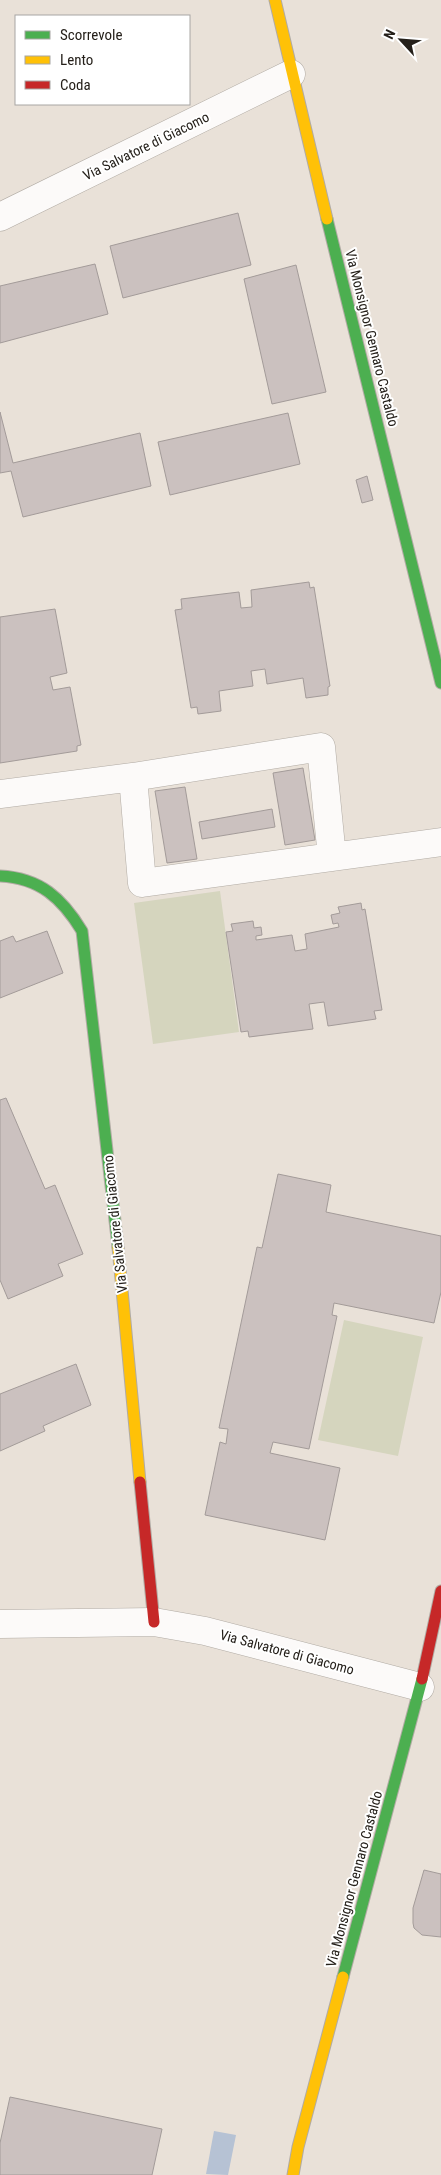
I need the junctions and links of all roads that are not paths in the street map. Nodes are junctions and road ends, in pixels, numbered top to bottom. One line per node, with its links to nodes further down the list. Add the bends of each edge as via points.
1 (275, 0): 2 (street, Via Monsignor Gennaro Castaldo)
2 (291, 74): 3 (street, Via Salvatore di Giacomo); 4 (street, Via Monsignor Gennaro Castaldo)
3 (0, 217)
4 (441, 683)
5 (133, 777): 6 (street); 8 (street, via 142,883); 8 (street, via 321,746)
6 (0, 794)
7 (441, 842): 8 (street)
8 (332, 857)
9 (0, 876): 11 (street, Via Salvatore di Giacomo, via 22,878 49,890 74,915 82,931 110,1168)
10 (441, 1591): 13 (street, Via Monsignor Gennaro Castaldo)
11 (154, 1622): 12 (street, Via Salvatore di Giacomo); 13 (street, Via Salvatore di Giacomo, via 206,1631)
12 (0, 1624)
13 (420, 1687): 14 (street, Via Monsignor Gennaro Castaldo)
14 (293, 2175)

